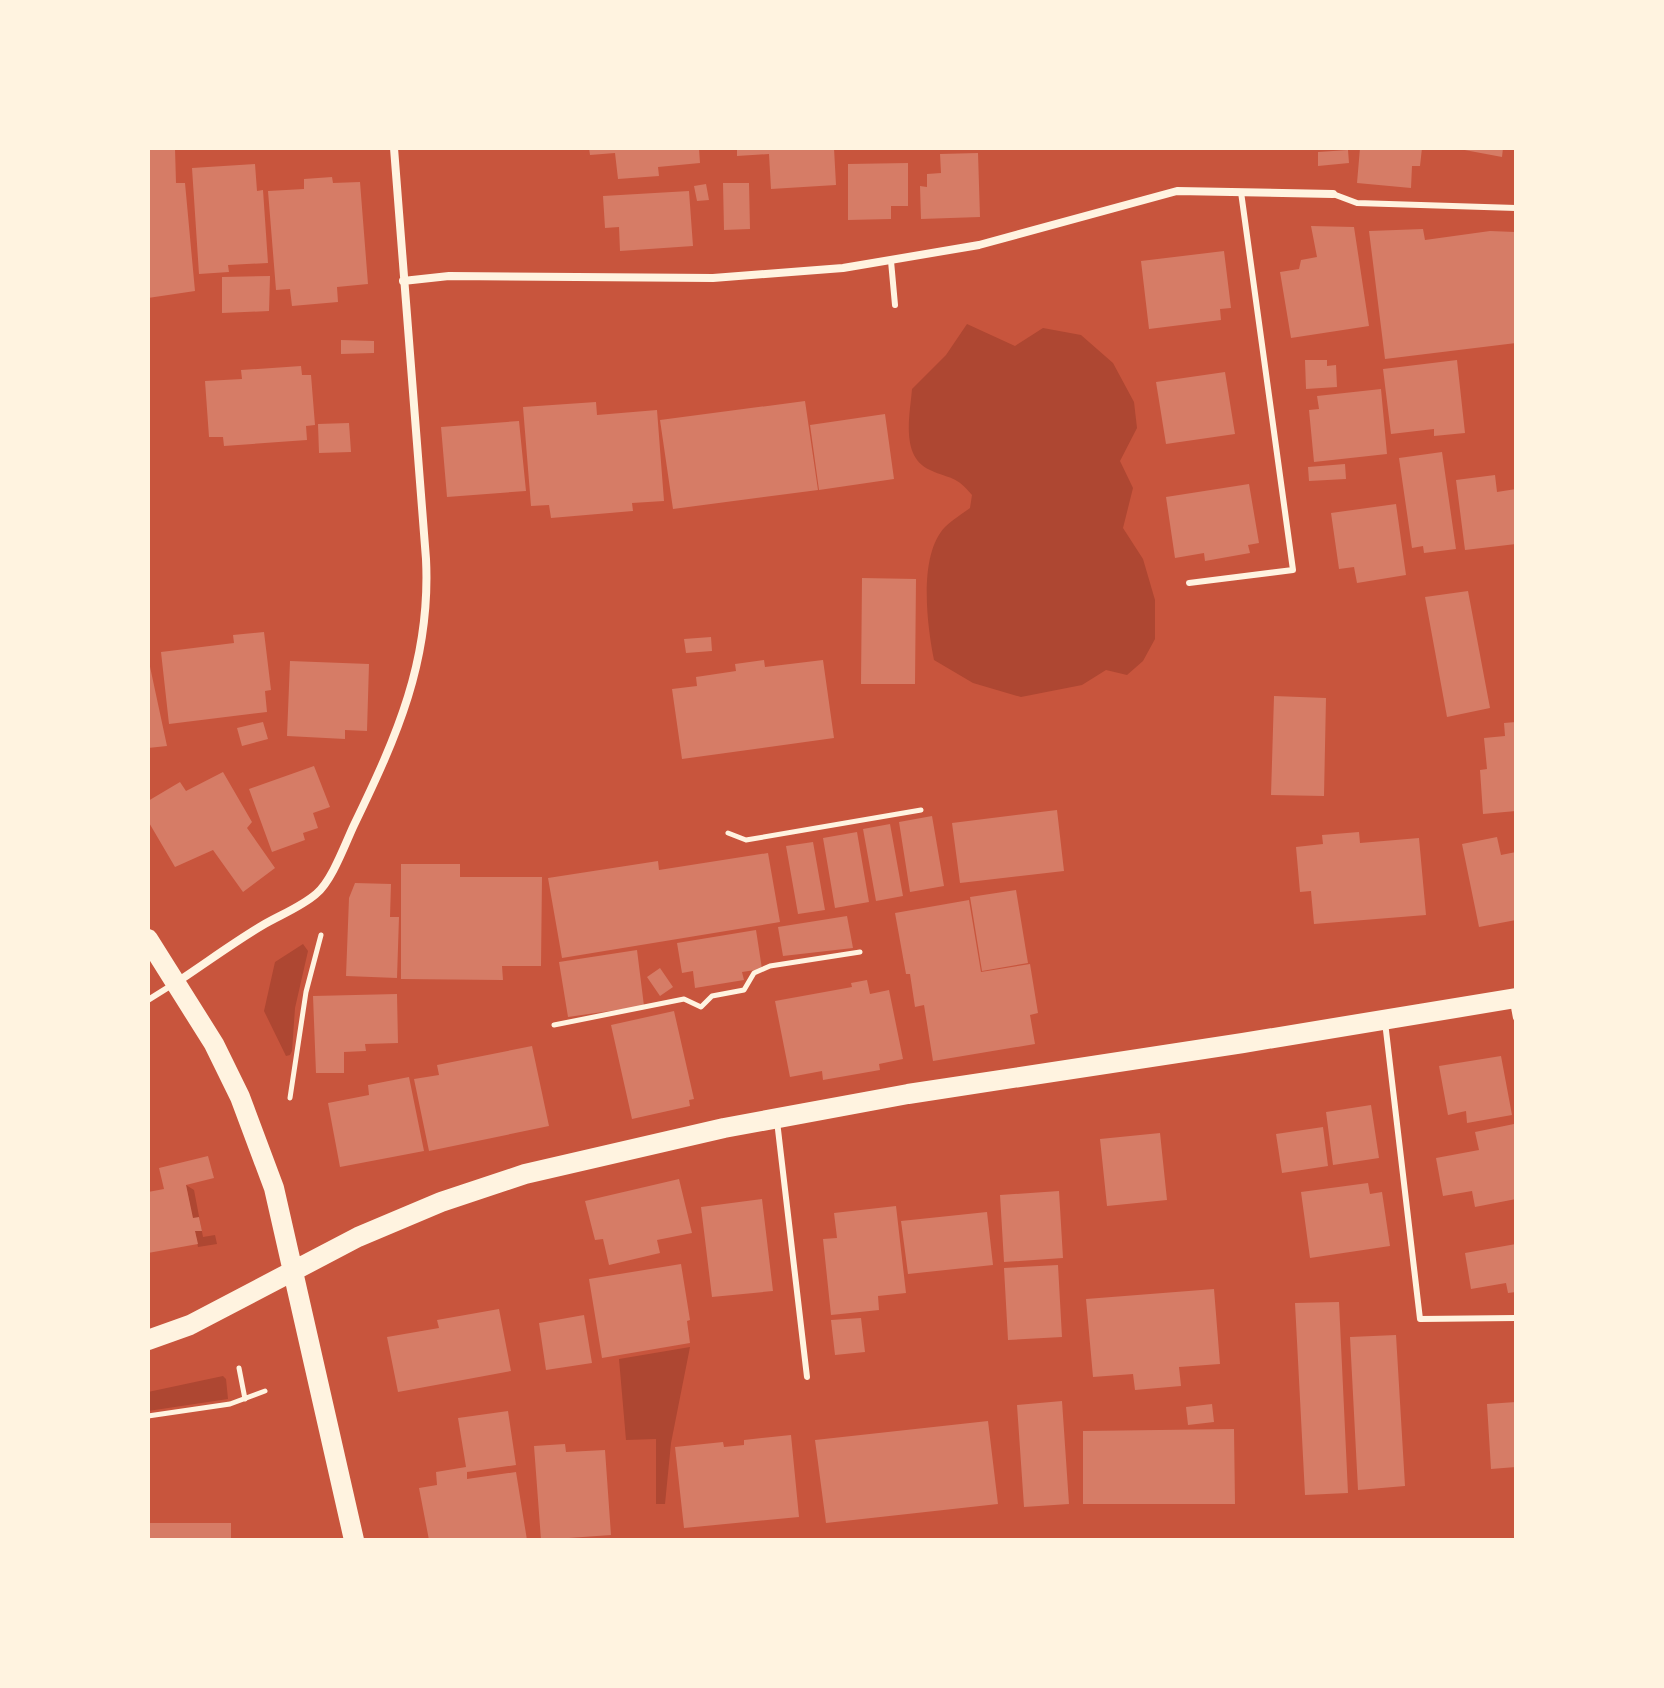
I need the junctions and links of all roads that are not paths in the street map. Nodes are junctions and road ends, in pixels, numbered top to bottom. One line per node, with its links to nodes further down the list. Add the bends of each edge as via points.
1 (394, 148): 6 (street)
2 (1241, 192): 3 (street); 5 (street, via 1177,191 979,245); 8 (lane, via 1293,570)
3 (1333, 194): 4 (lane, via 1357,203)
4 (1516, 208)
5 (891, 261): 6 (street, via 713,278 449,276); 7 (lane)
6 (403, 281): 10 (street, via 428,588 421,655 410,694 372,788 317,893)
7 (895, 305)
8 (1189, 583)
9 (148, 939): 10 (main road)
10 (176, 982): 11 (lane); 15 (main road, via 240,1097 274,1188)
11 (148, 1000)
12 (1515, 1005): 13 (main road)
13 (1385, 1018): 14 (main road); 16 (lane, via 1420,1319)
14 (777, 1117): 15 (main road, via 475,1189 358,1237); 18 (lane)
15 (295, 1270): 17 (main road, via 190,1325); 19 (main road)
16 (1516, 1318)
17 (148, 1340)
18 (807, 1377)
19 (354, 1540)

